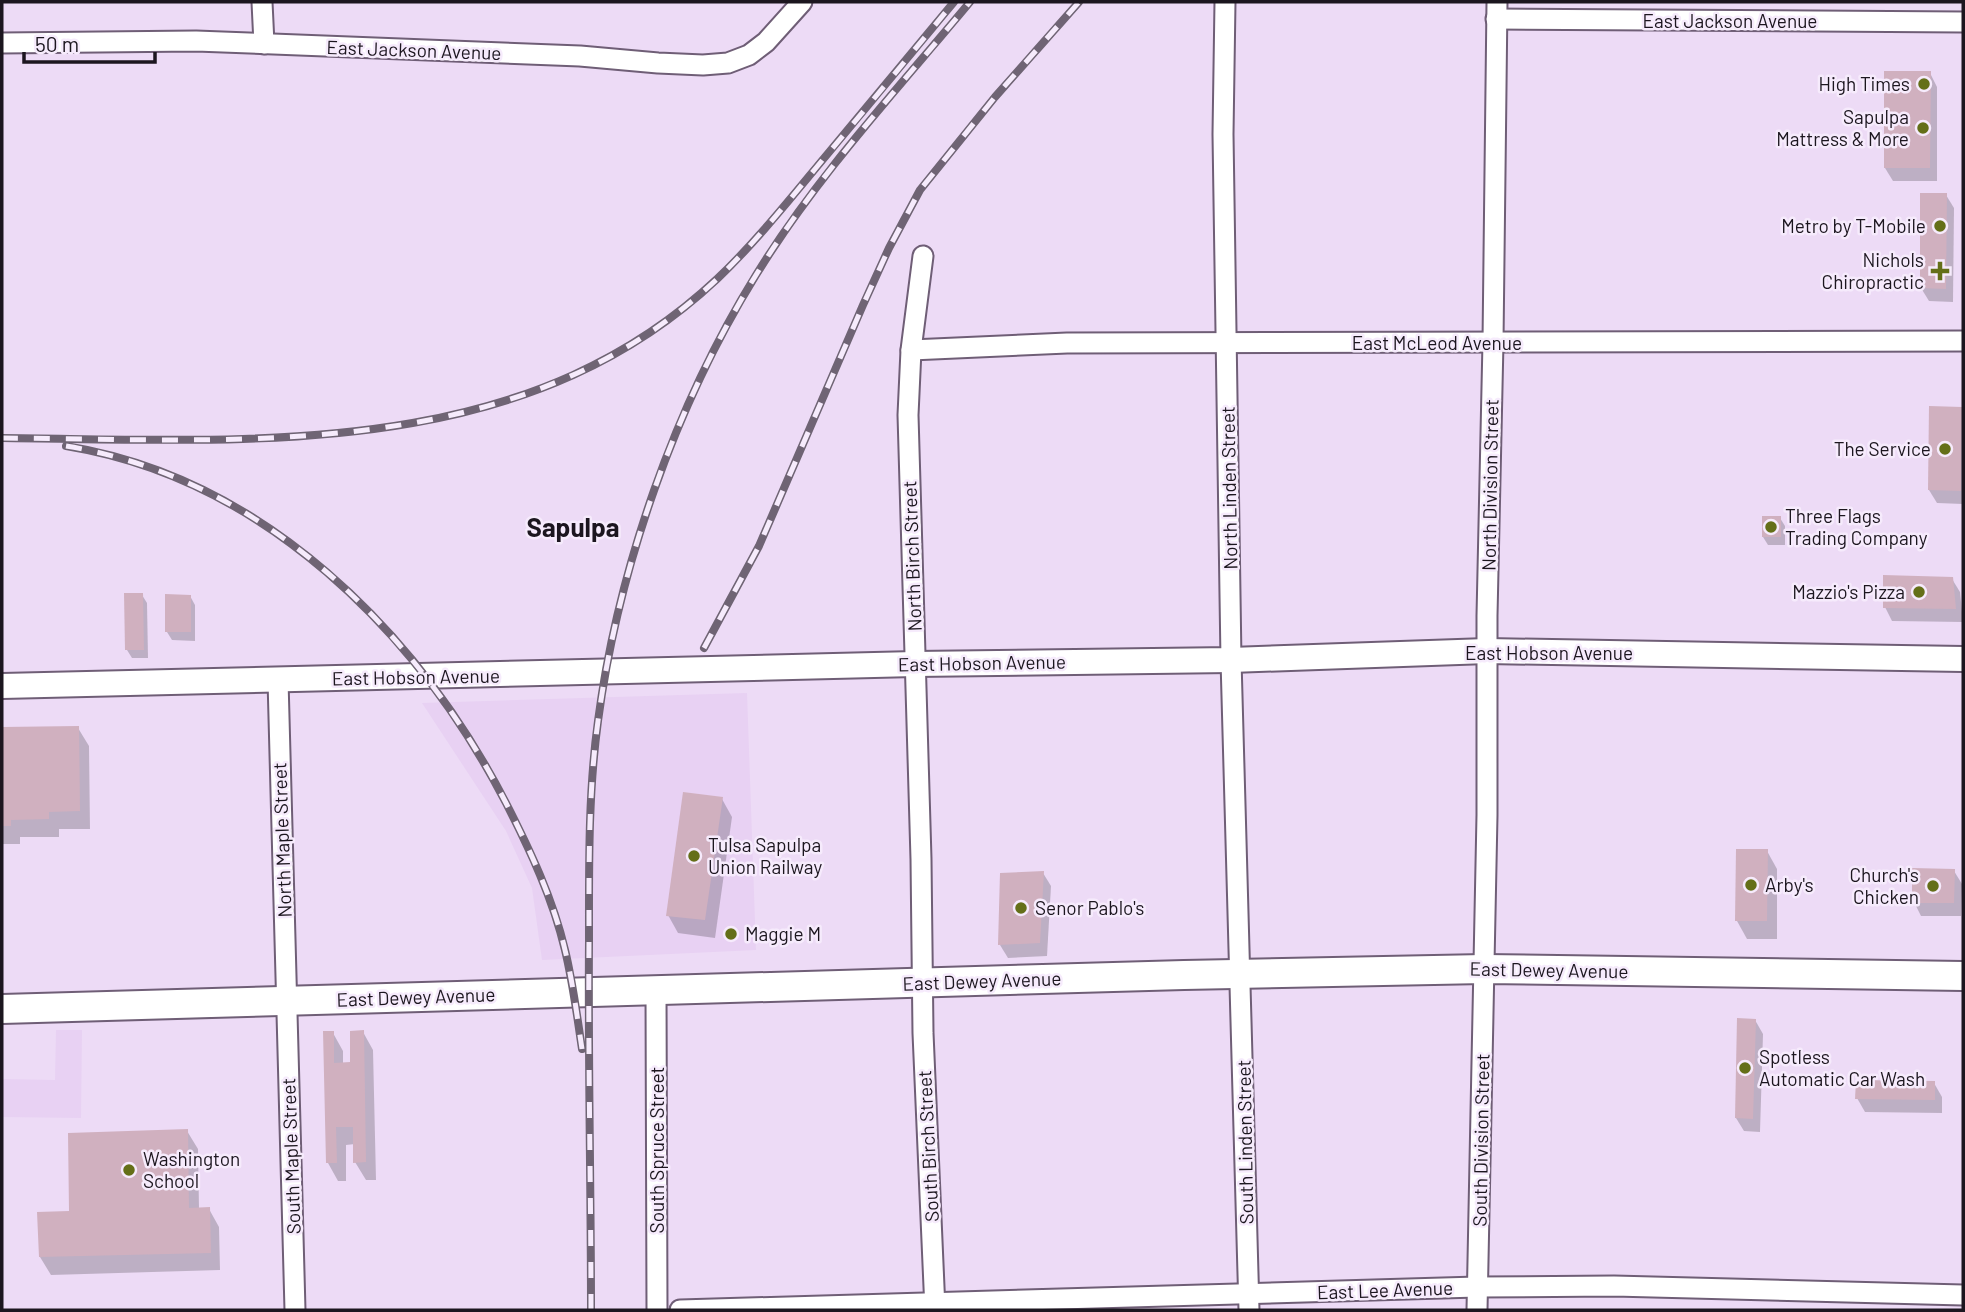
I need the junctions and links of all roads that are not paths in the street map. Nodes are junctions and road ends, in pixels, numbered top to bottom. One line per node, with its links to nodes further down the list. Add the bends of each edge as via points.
1 (262, 2): 7 (street)
2 (802, 2): 7 (street, East Jackson Avenue, via 749,55 703,65)
3 (1225, 2): 11 (street, North Linden Street)
4 (1496, 11): 5 (street, East Jackson Avenue); 10 (street, North Division Street)
5 (1963, 22)
6 (2, 43): 7 (street, East Jackson Avenue)
7 (264, 44)
8 (923, 256): 12 (street, North Birch Street)
9 (1963, 341): 10 (street, East McLeod Avenue)
10 (1493, 342): 11 (street, East McLeod Avenue); 13 (street, North Division Street)
11 (1227, 343): 12 (street, East McLeod Avenue, via 1060,343); 15 (street, North Linden Street)
12 (911, 350): 16 (street, North Birch Street, via 908,415)
13 (1487, 651): 14 (street, East Hobson Avenue); 15 (street, East Hobson Avenue); 19 (street, North Division Street)
14 (1963, 659)
15 (1231, 660): 16 (street, East Hobson Avenue); 20 (street, North Linden Street)
16 (915, 664): 17 (street, East Hobson Avenue); 22 (street, North Birch Street)
17 (278, 680): 18 (street, East Hobson Avenue); 24 (street, North Maple Street)
18 (2, 686)
19 (1484, 969): 20 (main road, East Dewey Avenue); 21 (main road, East Dewey Avenue); 26 (street, South Division Street)
20 (1240, 974): 22 (main road, East Dewey Avenue); 28 (street, South Linden Street)
21 (1963, 976)
22 (922, 982): 23 (main road, East Dewey Avenue); 29 (street, South Birch Street)
23 (656, 990): 24 (main road, East Dewey Avenue); 31 (street, South Spruce Street)
24 (286, 1001): 25 (main road, East Dewey Avenue); 30 (street, South Maple Street)
25 (2, 1009)
26 (1478, 1287): 27 (street, East Lee Avenue); 28 (street, East Lee Avenue); 33 (street, South Division Street)
27 (1963, 1295)
28 (1249, 1303): 29 (street, East Lee Avenue)
29 (935, 1306): 32 (street, East Lee Avenue)
30 (295, 1310)
31 (657, 1310)
32 (680, 1310)
33 (1477, 1310)

